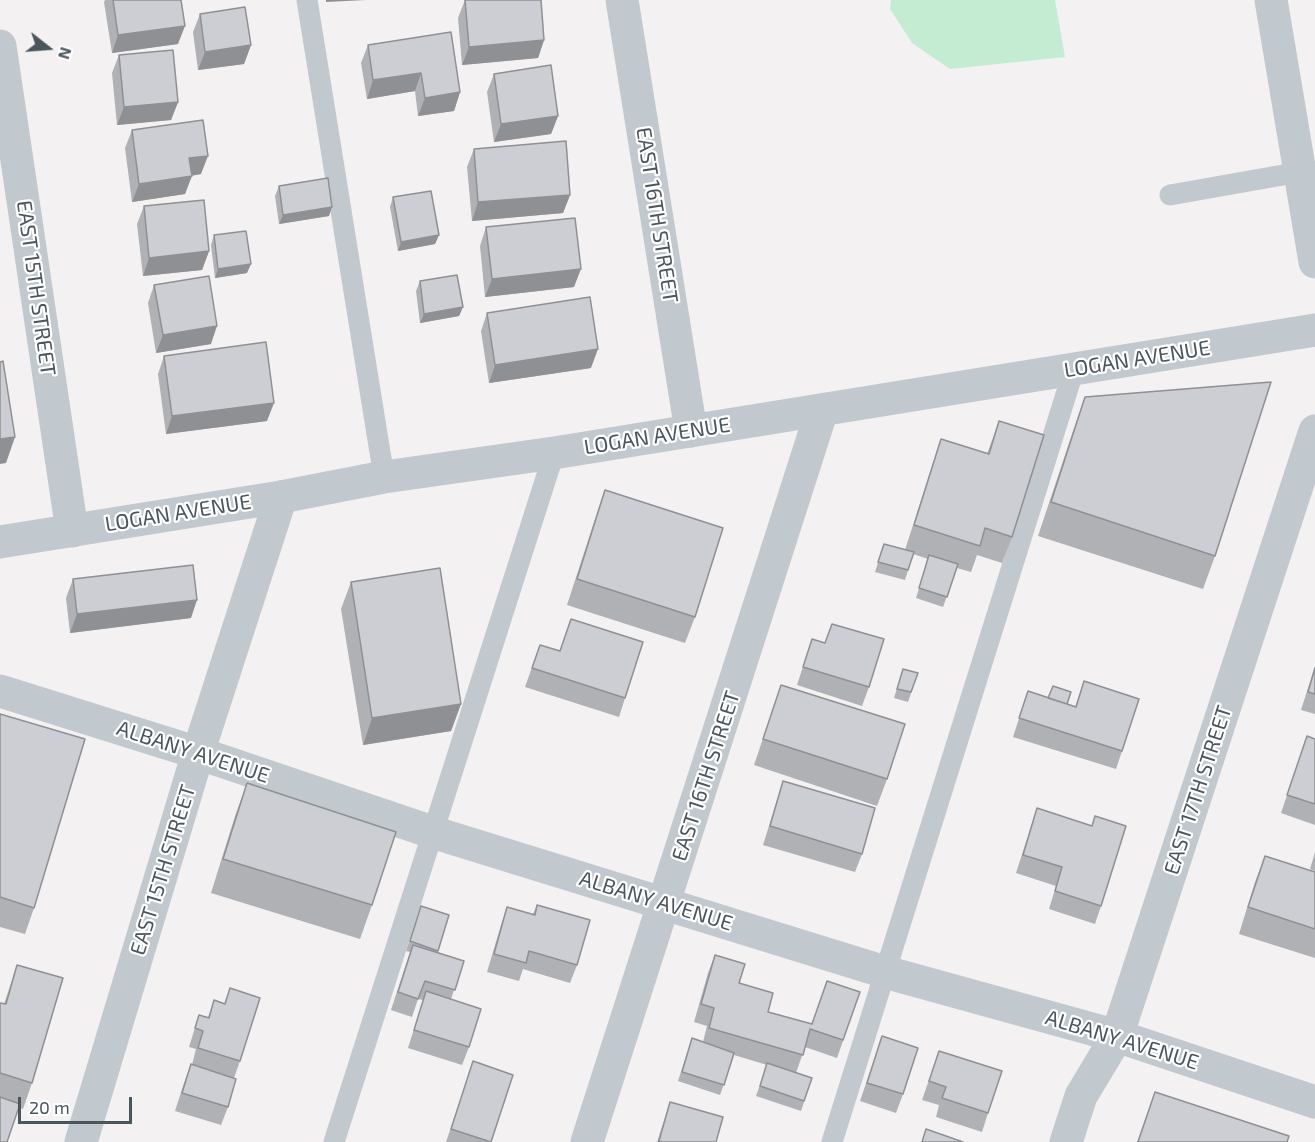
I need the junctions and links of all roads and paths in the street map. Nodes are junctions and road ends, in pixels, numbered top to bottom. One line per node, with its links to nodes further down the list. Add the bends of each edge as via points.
1 (306, 0): 14 (lane)
2 (622, 0): 11 (street, EAST 16TH STREET)
3 (1271, 0): 5 (street)
4 (0, 46): 16 (street, EAST 15TH STREET)
5 (1300, 172): 6 (lane); 7 (street)
6 (1170, 195)
7 (1315, 262)
8 (1315, 330): 9 (street, LOGAN AVENUE)
9 (1074, 369): 10 (street, LOGAN AVENUE); 22 (lane)
10 (822, 410): 11 (street, LOGAN AVENUE); 21 (street, EAST 16TH STREET)
11 (691, 431): 13 (street, LOGAN AVENUE)
12 (1315, 431): 23 (street, EAST 17TH STREET)
13 (554, 453): 14 (street, LOGAN AVENUE); 20 (lane)
14 (384, 477): 15 (street, LOGAN AVENUE)
15 (281, 497): 16 (street, LOGAN AVENUE); 19 (street, EAST 15TH STREET)
16 (72, 531): 17 (street, LOGAN AVENUE)
17 (0, 542)
18 (0, 691): 19 (street, ALBANY AVENUE)
19 (198, 753): 20 (street, ALBANY AVENUE); 25 (street, EAST 15TH STREET)
20 (432, 832): 21 (street, ALBANY AVENUE); 26 (lane)
21 (665, 904): 22 (street, ALBANY AVENUE); 27 (street, EAST 16TH STREET)
22 (885, 972): 23 (street, ALBANY AVENUE); 28 (lane)
23 (1117, 1036): 24 (street, ALBANY AVENUE); 29 (street, EAST 17TH STREET, via 1081,1096)
24 (1315, 1102)
25 (81, 1142)
26 (334, 1142)
27 (587, 1142)
28 (832, 1142)
29 (1066, 1142)

